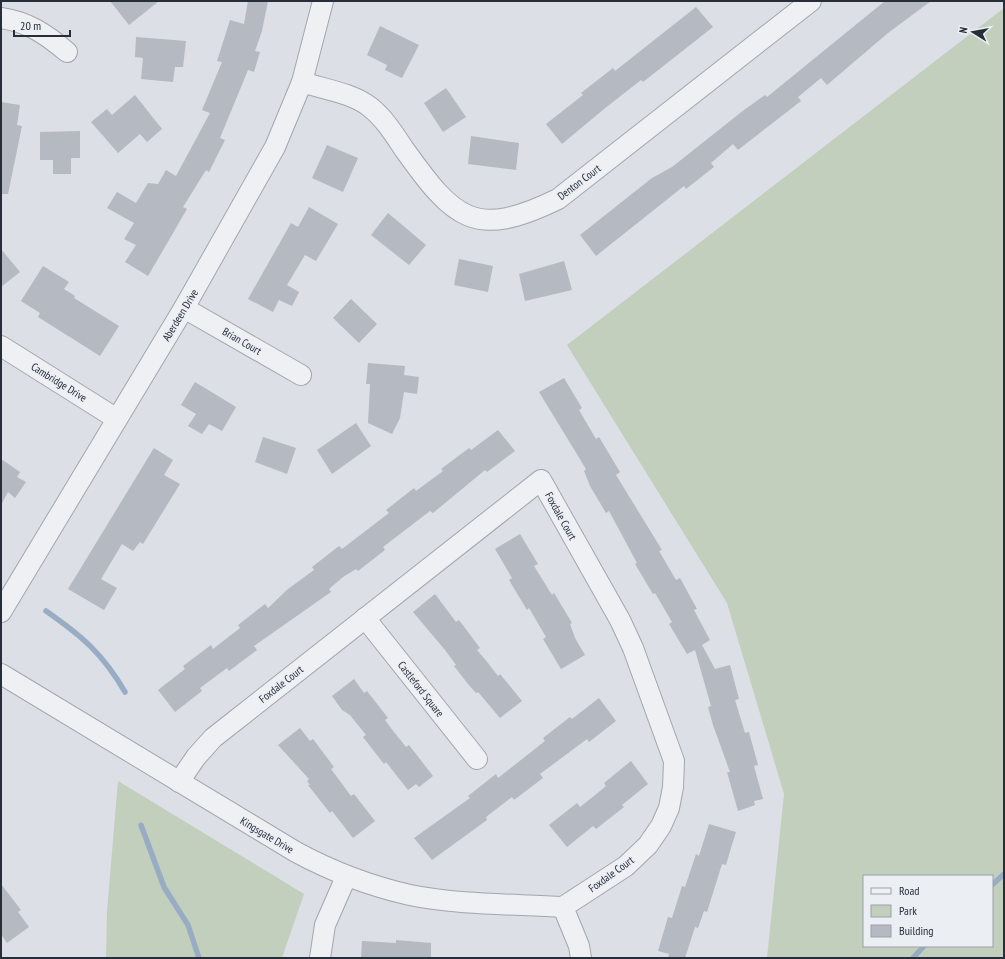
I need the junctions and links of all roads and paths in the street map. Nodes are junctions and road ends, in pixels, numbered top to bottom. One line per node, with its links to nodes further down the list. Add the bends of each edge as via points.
1 (323, 1): 5 (street, Aberdeen Drive)
2 (811, 1): 5 (street, Denton Court, via 558,199 535,210 498,220 479,219 460,212 445,201 431,187 382,118 369,106)
3 (1, 18): 4 (street, via 33,26)
4 (67, 52)
5 (302, 82): 6 (street, Aberdeen Drive, via 275,148)
6 (184, 308): 8 (street, Brian Court); 9 (street, Aberdeen Drive)
7 (1, 346): 9 (street, Cambridge Drive)
8 (301, 375)
9 (117, 419): 10 (street, Aberdeen Drive)
10 (1, 612)
11 (365, 618): 13 (street, Castleford Square); 14 (street, Foxdale Court, via 213,738); 16 (street, Foxdale Court, via 541,480 620,620 633,648 674,761 669,808 648,845 626,866)
12 (1, 674): 14 (street, Kingsgate Drive)
13 (476, 759)
14 (179, 782): 15 (street, Kingsgate Drive, via 296,852)
15 (346, 877): 16 (street, Kingsgate Drive, via 376,887 419,896); 17 (street, via 325,925)
16 (563, 908): 18 (street, via 580,946)
17 (320, 958)
18 (581, 958)

